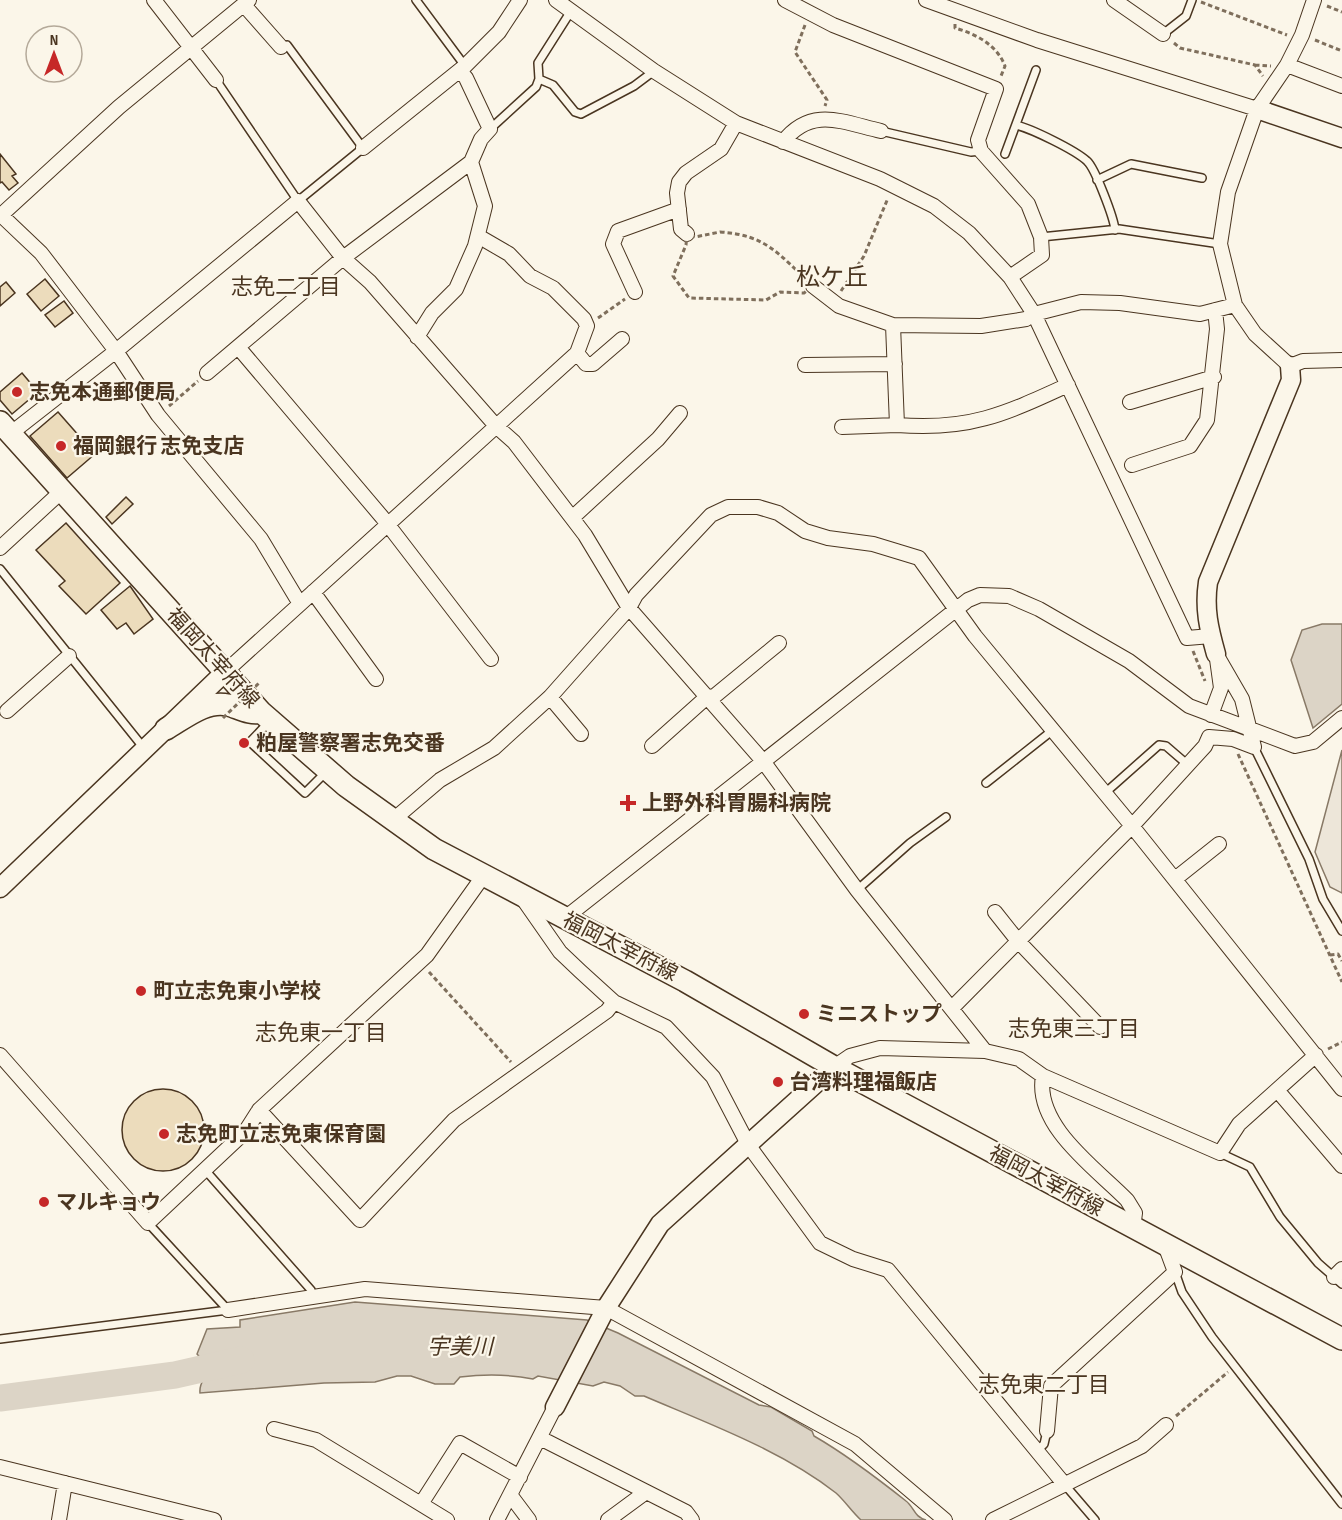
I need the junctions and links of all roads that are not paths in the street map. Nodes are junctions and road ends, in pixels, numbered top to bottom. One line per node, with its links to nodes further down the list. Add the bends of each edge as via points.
1 (154, 0): 14 (street)
2 (416, 0): 16 (lane)
3 (520, 0): 16 (street, via 499,32)
4 (556, 0): 11 (street)
5 (785, 0): 30 (street, via 833,25 996,88 978,140)
6 (926, 0): 22 (street, via 1037,40)
7 (1114, 0): 12 (street)
8 (1194, 0): 12 (lane, via 1186,16)
9 (1314, 0): 15 (street)
10 (247, 3): 13 (street); 14 (street)
11 (571, 11): 18 (street); 19 (lane, via 538,63)
12 (1163, 34)
13 (280, 48): 29 (lane, via 287,45)
14 (191, 49): 20 (street); 37 (street, via 119,107)
15 (1287, 65): 21 (street); 22 (street)
16 (463, 69): 25 (street); 29 (street)
17 (1036, 70): 24 (lane)
18 (654, 71): 19 (lane, via 581,114 574,112 553,85); 23 (street)
19 (539, 79): 25 (lane, via 536,87)
20 (216, 80): 35 (lane)
21 (1342, 86)
22 (1257, 109): 27 (street); 42 (street, via 1228,192)
23 (736, 123): 28 (street); 36 (street, via 721,149 686,173 680,182)
24 (1016, 125): 31 (lane); 34 (lane, via 1088,162)
25 (490, 129): 32 (street)
26 (881, 131): 28 (street, via 810,120 793,129); 30 (lane)
27 (1342, 138)
28 (783, 142): 44 (street, via 893,185 934,206 969,233)
29 (363, 148): 35 (lane)
30 (981, 151): 41 (street, via 1028,204)
31 (1005, 154)
32 (471, 162): 40 (street, via 485,206); 43 (street)
33 (1202, 178): 34 (lane, via 1131,164)
34 (1096, 180): 38 (lane, via 1114,218)
35 (298, 201): 43 (street); 54 (street)
36 (679, 209): 39 (street, via 681,229); 46 (street, via 618,231 613,244)
37 (0, 215): 54 (street, via 41,253)
38 (1115, 230): 41 (lane); 42 (lane)
39 (687, 234)
40 (478, 237): 51 (street, via 456,289 432,312); 55 (street, via 509,254 530,276 553,288 584,319 587,326)
41 (1041, 237): 44 (street, via 1042,255)
42 (1220, 244): 47 (street)
43 (343, 258): 51 (street, via 370,282); 53 (street)
44 (1010, 277): 49 (street)
45 (813, 286): 50 (street, via 833,302)
46 (635, 292)
47 (1235, 304): 48 (street); 59 (street, via 1255,334)
48 (1215, 310): 49 (street, via 1200,314 1081,302); 61 (street, via 1218,329)
49 (1035, 314): 50 (street, via 981,326); 62 (street)
50 (893, 325): 57 (street)
51 (417, 337): 66 (street)
52 (622, 339): 55 (street, via 593,364 586,364)
53 (238, 347): 60 (street); 72 (street)
54 (116, 351): 67 (street); 76 (street, via 158,415 261,539)
55 (577, 353): 66 (street)
56 (1342, 360): 59 (street, via 1303,361)
57 (895, 364): 58 (street); 65 (street)
58 (804, 365)
59 (1290, 366): 79 (street, via 1291,380 1213,564 1204,603)
60 (207, 373)
61 (1214, 377): 63 (street); 69 (street, via 1207,420 1190,446)
62 (1068, 385): 65 (street, via 1022,407 967,424 931,428); 79 (street, via 1187,638)
63 (1130, 402)
64 (680, 413): 71 (street, via 658,439)
65 (897, 425): 68 (street)
66 (496, 426): 71 (street, via 514,441); 72 (street)
67 (5, 428): 70 (main road, 福岡太宰府線)
68 (842, 428)
69 (1132, 465)
70 (62, 491): 73 (street); 84 (main road, 福岡太宰府線)
71 (572, 518): 77 (street)
72 (387, 525): 75 (street); 83 (street)
73 (0, 548)
74 (0, 569): 82 (lane)
75 (313, 592): 76 (street); 85 (street)
76 (300, 604): 84 (street)
77 (629, 608): 78 (street, via 636,595 711,515 728,507 758,507 778,513 805,531 873,544 919,558); 86 (street); 87 (street)
78 (955, 611): 88 (street, via 980,595 1009,596 1129,661 1190,706); 93 (street); 99 (street)
79 (1211, 636): 81 (street)
80 (779, 643): 87 (street)
81 (1216, 654): 88 (street, via 1221,688); 94 (street, via 1242,699)
82 (69, 656): 89 (street); 98 (lane)
83 (490, 659)
84 (225, 672): 90 (main road, 福岡太宰府線); 92 (street)
85 (376, 679)
86 (550, 697): 95 (street); 105 (street, via 494,748 440,780)
87 (709, 697): 96 (street); 99 (street)
88 (1213, 708): 94 (street)
89 (7, 711)
90 (266, 717): 92 (main road, via 225,704 201,708); 101 (main road, 福岡太宰府線); 101 (lane, via 250,742 305,793)
91 (1342, 718): 94 (street, via 1313,742 1294,746)
92 (166, 729): 98 (street)
93 (1053, 730): 102 (lane); 103 (street)
94 (1250, 731): 97 (street)
95 (581, 734)
96 (652, 746)
97 (1254, 747): 100 (street, via 1233,739 1209,737); 115 (lane, via 1309,859 1323,899)
98 (144, 749): 110 (street)
99 (764, 761): 111 (street); 114 (street)
100 (1188, 765): 103 (lane, via 1166,746 1159,745); 106 (street)
101 (327, 771): 105 (main road, 福岡太宰府線)
102 (986, 783)
103 (1105, 793): 106 (street)
104 (946, 817): 111 (lane)
105 (393, 820): 108 (main road, 福岡太宰府線, via 434,849)
106 (1132, 826): 109 (street); 116 (street)
107 (1219, 844): 109 (street)
108 (484, 875): 112 (main road, 福岡太宰府線); 127 (street, via 420,962)
109 (1175, 879): 121 (street)
110 (2, 882)
111 (857, 890): 118 (street)
112 (521, 896): 114 (main road, 福岡太宰府線); 117 (street, via 560,952)
113 (995, 912): 116 (street)
114 (565, 918): 123 (main road, 福岡太宰府線, via 685,981)
115 (1342, 931)
116 (1018, 941): 118 (street); 119 (street)
117 (614, 1002): 127 (street, via 607,1011 454,1120 360,1220); 128 (street, via 666,1028 690,1051 713,1077)
118 (953, 1007): 120 (street)
119 (1100, 1027)
120 (985, 1051): 123 (street, via 880,1048 850,1056); 124 (street, via 1019,1059)
121 (1316, 1055): 125 (street); 126 (street)
122 (0, 1056): 132 (street)
123 (834, 1067): 128 (street); 133 (main road, 福岡太宰府線)
124 (1043, 1076): 129 (street); 133 (street, via 1041,1087 1047,1109 1061,1135 1127,1200 1135,1213)
125 (1342, 1089)
126 (1277, 1090): 129 (street, via 1239,1124); 130 (street)
127 (259, 1110): 131 (street, via 245,1132)
128 (749, 1146): 138 (street, via 660,1224); 147 (street, via 820,1243 888,1270)
129 (1220, 1153): 136 (lane, via 1250,1167 1280,1216 1318,1263)
130 (1342, 1166)
131 (206, 1171): 132 (street); 137 (lane)
132 (148, 1223): 139 (lane)
133 (1133, 1228): 134 (main road, 福岡太宰府線)
134 (1165, 1245): 135 (street); 141 (main road, 福岡太宰府線)
135 (1175, 1272): 145 (street, via 1051,1386); 155 (lane, via 1182,1292 1235,1366)
136 (1339, 1276)
137 (312, 1295): 138 (street, via 365,1289); 139 (street)
138 (606, 1308): 142 (street); 163 (street, via 855,1444)
139 (228, 1310): 140 (lane)
140 (0, 1339)
141 (1342, 1340)
142 (555, 1407): 146 (street)
143 (1166, 1425): 151 (street, via 1142,1446)
144 (274, 1429): 154 (street, via 316,1440)
145 (1047, 1431): 147 (lane, via 1044,1444)
146 (540, 1438): 149 (street); 152 (street)
147 (1037, 1451): 151 (street)
148 (0, 1467): 150 (street)
149 (520, 1477): 153 (street); 154 (street, via 460,1443)
150 (65, 1483): 156 (street); 157 (street)
151 (1065, 1485): 164 (street); 165 (lane)
152 (646, 1492): 161 (street); 162 (street, via 686,1512)
153 (511, 1496): 159 (street); 160 (street)
154 (421, 1504): 158 (street)
155 (1342, 1504)
156 (59, 1520)
157 (214, 1520)
158 (447, 1520)
159 (497, 1520)
160 (530, 1520)
161 (608, 1520)
162 (692, 1520)
163 (945, 1520)
164 (993, 1520)
165 (1095, 1520)

